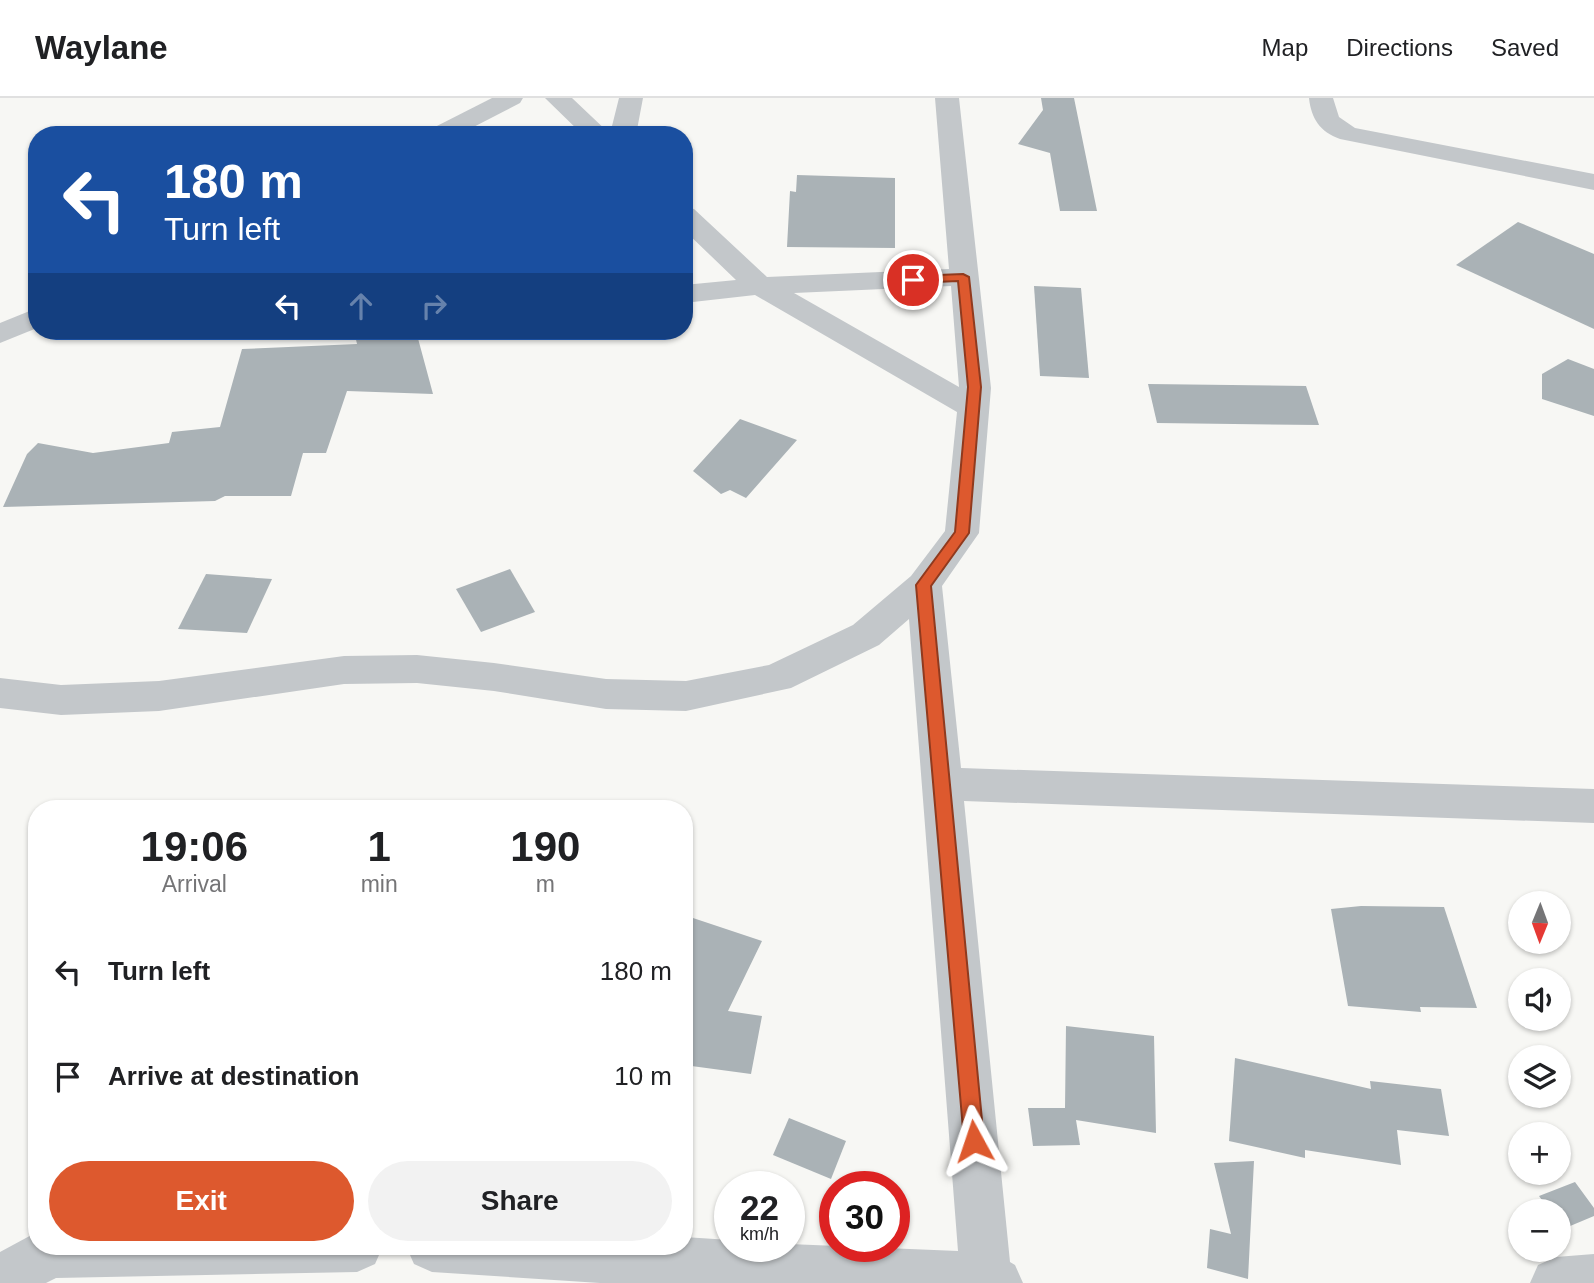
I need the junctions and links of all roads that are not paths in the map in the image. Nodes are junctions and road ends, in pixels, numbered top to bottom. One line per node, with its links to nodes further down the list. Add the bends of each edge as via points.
1 (511, 98): 6 (street)
2 (557, 98): 7 (street)
3 (631, 98): 8 (street)
4 (947, 98): 11 (street)
5 (1321, 98): 9 (street, via 1328,121 1349,134)
6 (456, 126)
7 (587, 126)
8 (625, 126)
9 (1594, 182)
10 (693, 223): 12 (street)
11 (963, 277): 12 (street); 16 (street, via 975,387)
12 (760, 286): 13 (street); 16 (street)
13 (693, 293)
14 (28, 321): 15 (street)
15 (0, 334)
16 (973, 408): 17 (street, via 962,533)
17 (924, 585): 18 (street, via 866,635 777,678 686,696 606,694 417,669 344,670 159,696 61,700); 19 (street)
18 (0, 693)
19 (942, 785): 20 (street); 23 (street)
20 (1594, 806)
21 (45, 1255): 25 (street)
22 (567, 1255): 23 (street)
23 (991, 1280)
24 (1594, 1280): 26 (street)
25 (0, 1281)
26 (1556, 1283)

